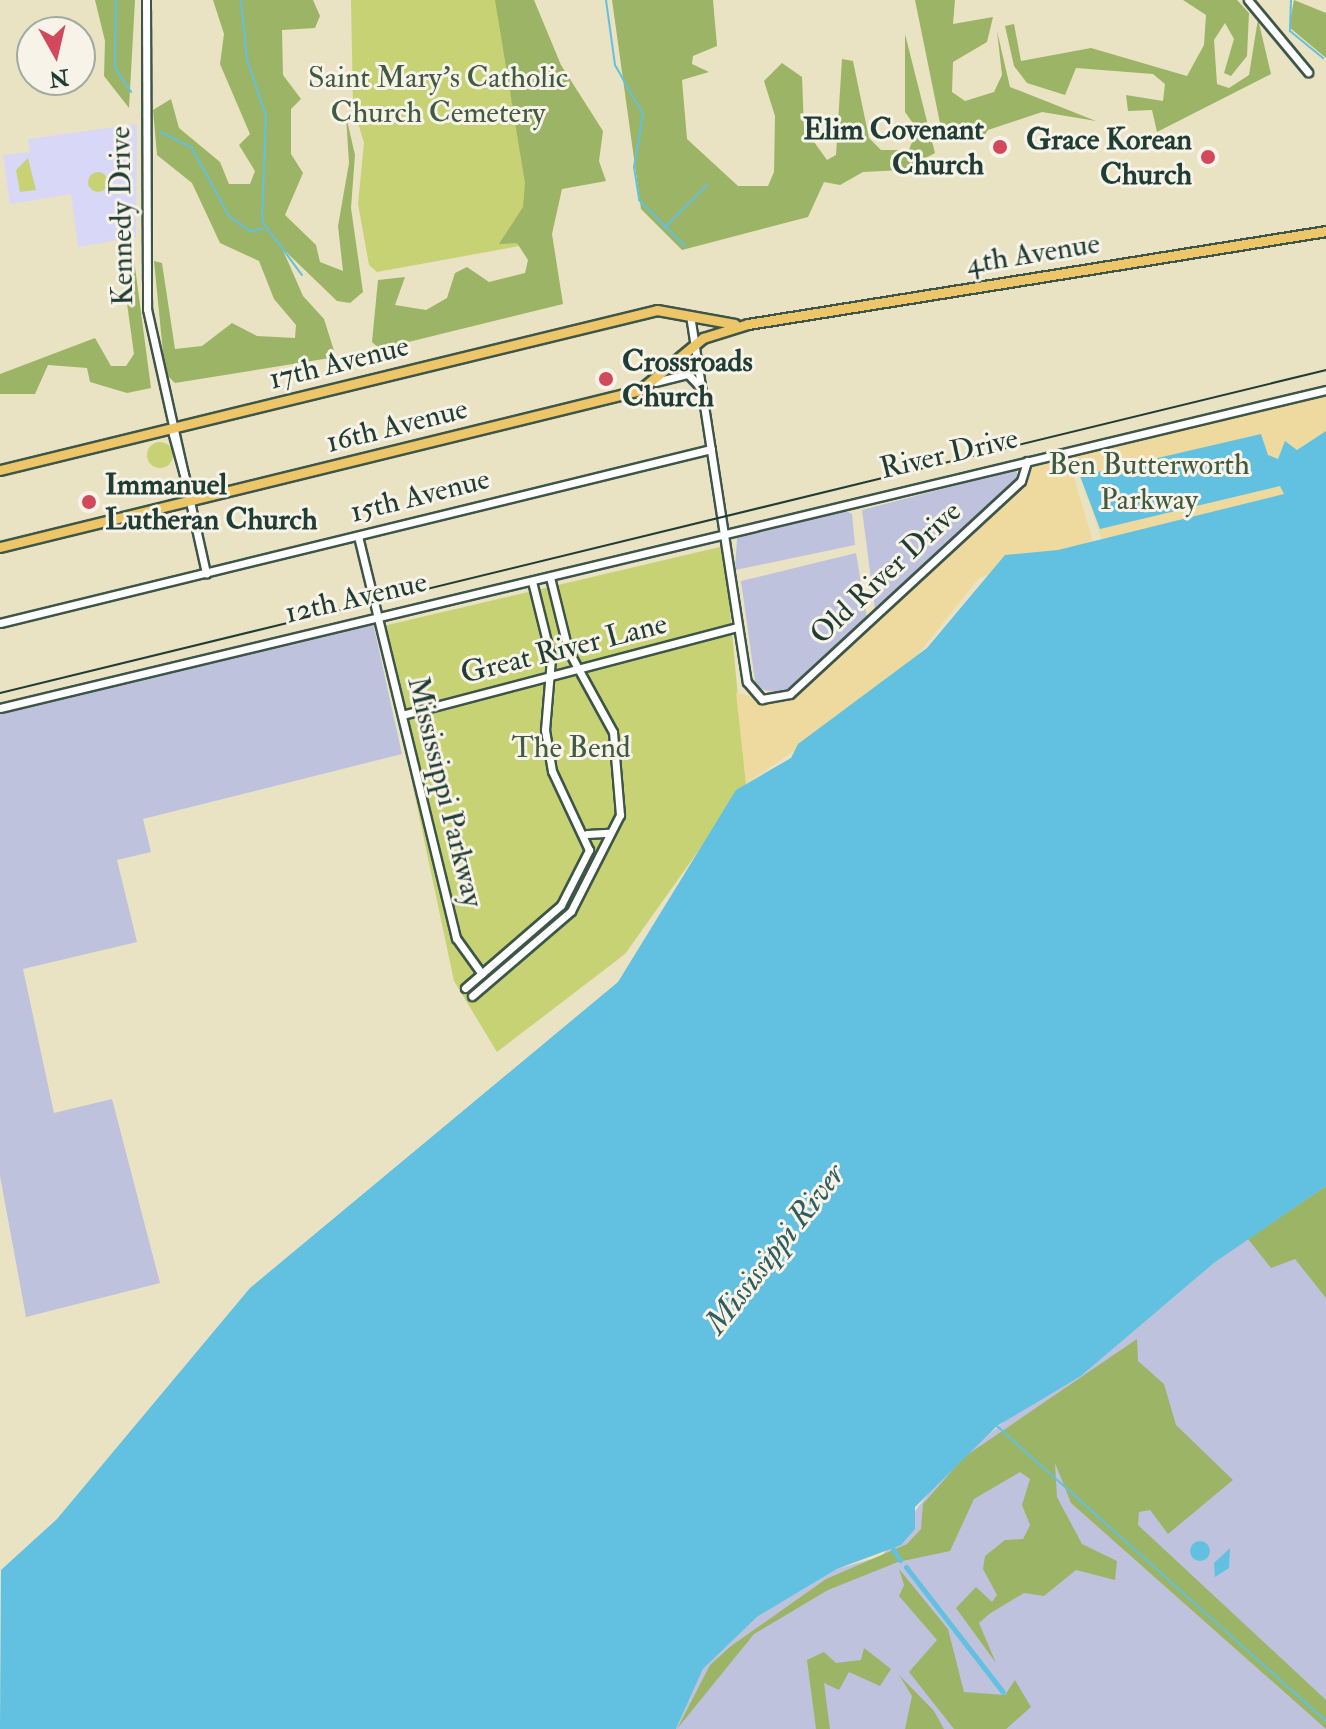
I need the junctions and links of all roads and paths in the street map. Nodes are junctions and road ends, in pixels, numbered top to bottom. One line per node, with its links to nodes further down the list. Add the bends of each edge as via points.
1 (146, 0): 11 (street, Kennedy Drive, via 143,264)
2 (1248, 0): 3 (street)
3 (1308, 72)
4 (1326, 231): 6 (main road, 4th Avenue)
5 (690, 315): 6 (main road, 4th Avenue); 7 (street); 11 (main road, 17th Avenue, via 647,313)
6 (748, 324): 7 (main road, 4th Avenue)
7 (695, 343): 8 (main road, 16th Avenue); 10 (street)
8 (655, 382): 10 (street, via 688,374); 15 (main road, 16th Avenue)
9 (1326, 390): 13 (street, River Drive)
10 (703, 393): 12 (street)
11 (171, 429): 14 (main road, 17th Avenue); 15 (street, Kennedy Drive)
12 (711, 449): 16 (street); 17 (street, 15th Avenue)
13 (1027, 461): 16 (street, River Drive); 24 (street, Old River Drive, via 1021,481 790,694 762,699 747,682)
14 (0, 470)
15 (189, 502): 18 (main road, 16th Avenue); 19 (street, Kennedy Drive)
16 (723, 532): 20 (street, 12th Avenue); 24 (street)
17 (358, 536): 19 (street, 15th Avenue); 22 (street, Mississippi Parkway)
18 (0, 547)
19 (206, 573): 23 (street, 15th Avenue)
20 (550, 577): 21 (street, 12th Avenue); 25 (street)
21 (532, 581): 22 (street, 12th Avenue); 26 (street, via 551,658)
22 (377, 616): 27 (street, 12th Avenue); 28 (street, Mississippi Parkway)
23 (0, 623)
24 (738, 627): 25 (street, Great River Lane)
25 (580, 672): 26 (street, Great River Lane); 29 (street, via 613,732 621,769 620,815)
26 (548, 679): 28 (street, Great River Lane); 30 (street, via 552,771)
27 (0, 708)
28 (402, 715): 31 (street, Mississippi Parkway, via 456,938)
29 (609, 833): 30 (street); 32 (street, via 571,911)
30 (587, 834): 31 (street, via 586,862 567,898)
31 (481, 973): 32 (street, Mississippi Parkway); 33 (street)
32 (488, 982): 34 (street)
33 (465, 988)
34 (472, 996)

